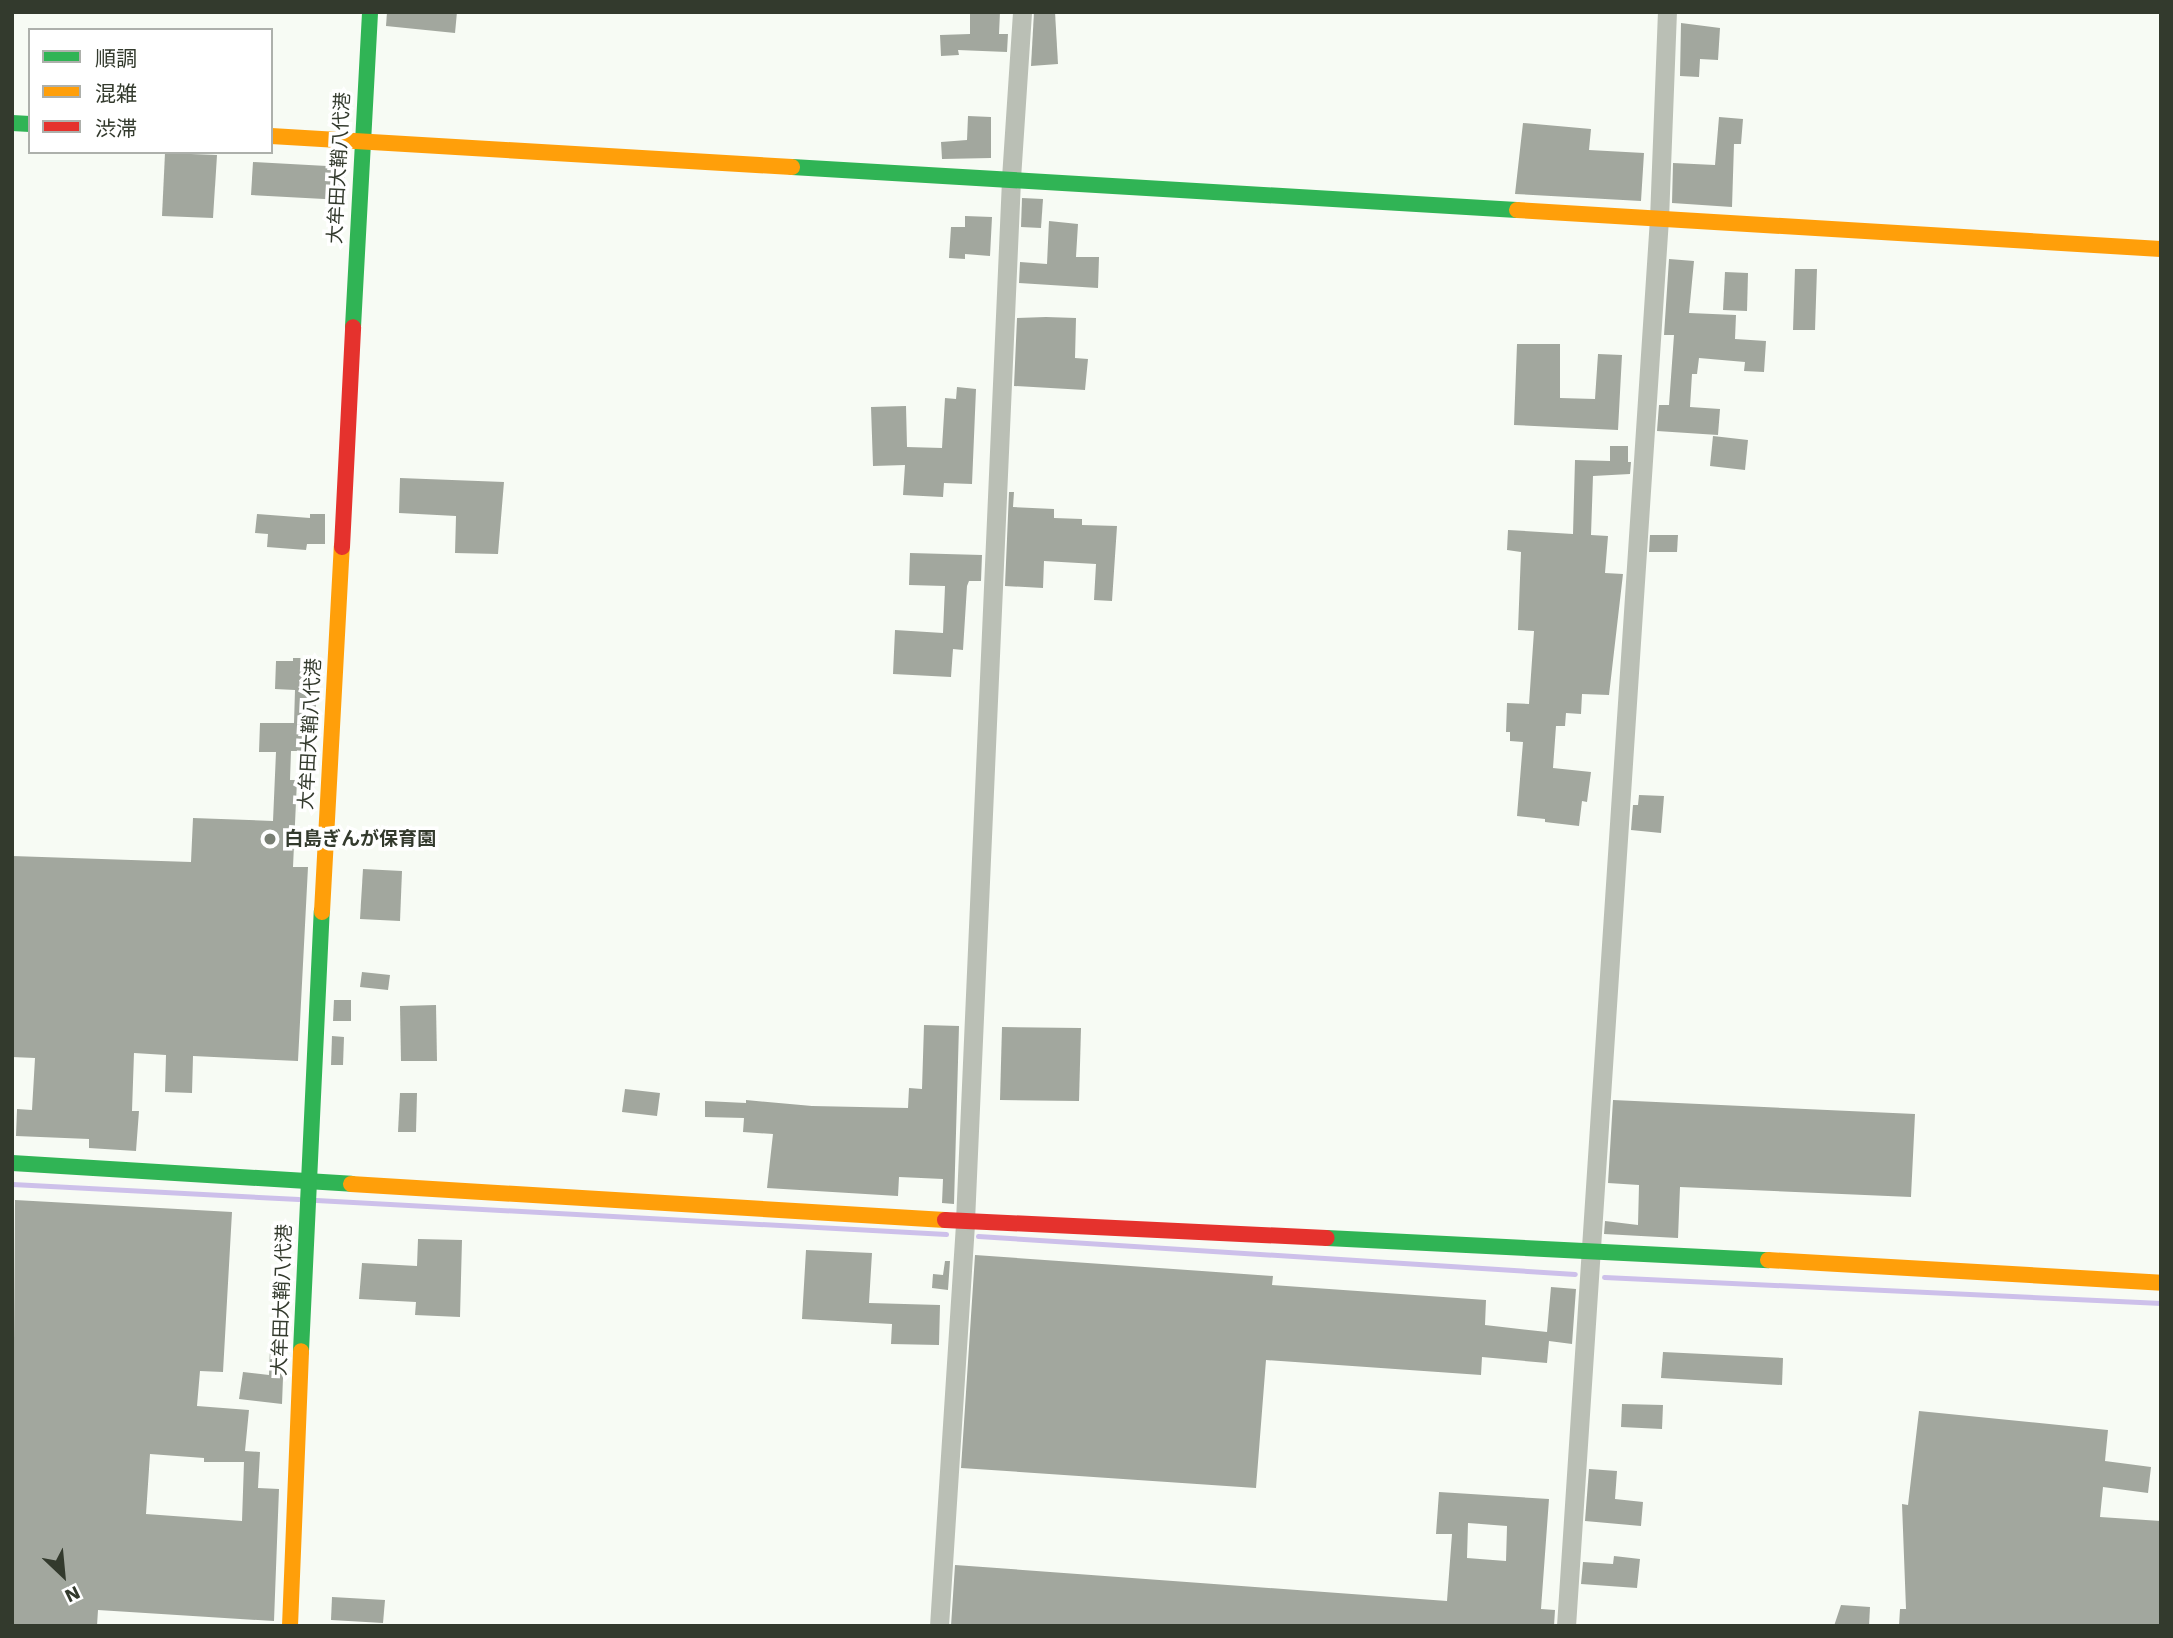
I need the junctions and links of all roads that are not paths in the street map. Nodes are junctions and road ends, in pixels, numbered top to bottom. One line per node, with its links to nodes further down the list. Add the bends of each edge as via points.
1 (370, 12): 5 (street, 大牟田大鞘八代港)
2 (1022, 12): 6 (street)
3 (1667, 12): 7 (street)
4 (273, 136): 5 (street)
5 (362, 141): 6 (street); 10 (street, 大牟田大鞘八代港)
6 (1012, 178): 7 (street); 11 (street)
7 (1659, 219): 8 (street); 12 (street)
8 (2161, 249)
9 (12, 1163): 10 (street)
10 (308, 1179): 11 (street); 14 (street, 大牟田大鞘八代港)
11 (965, 1221): 12 (street); 15 (street)
12 (1591, 1250): 13 (street); 16 (street)
13 (2161, 1283)
14 (290, 1626)
15 (939, 1626)
16 (1566, 1626)

